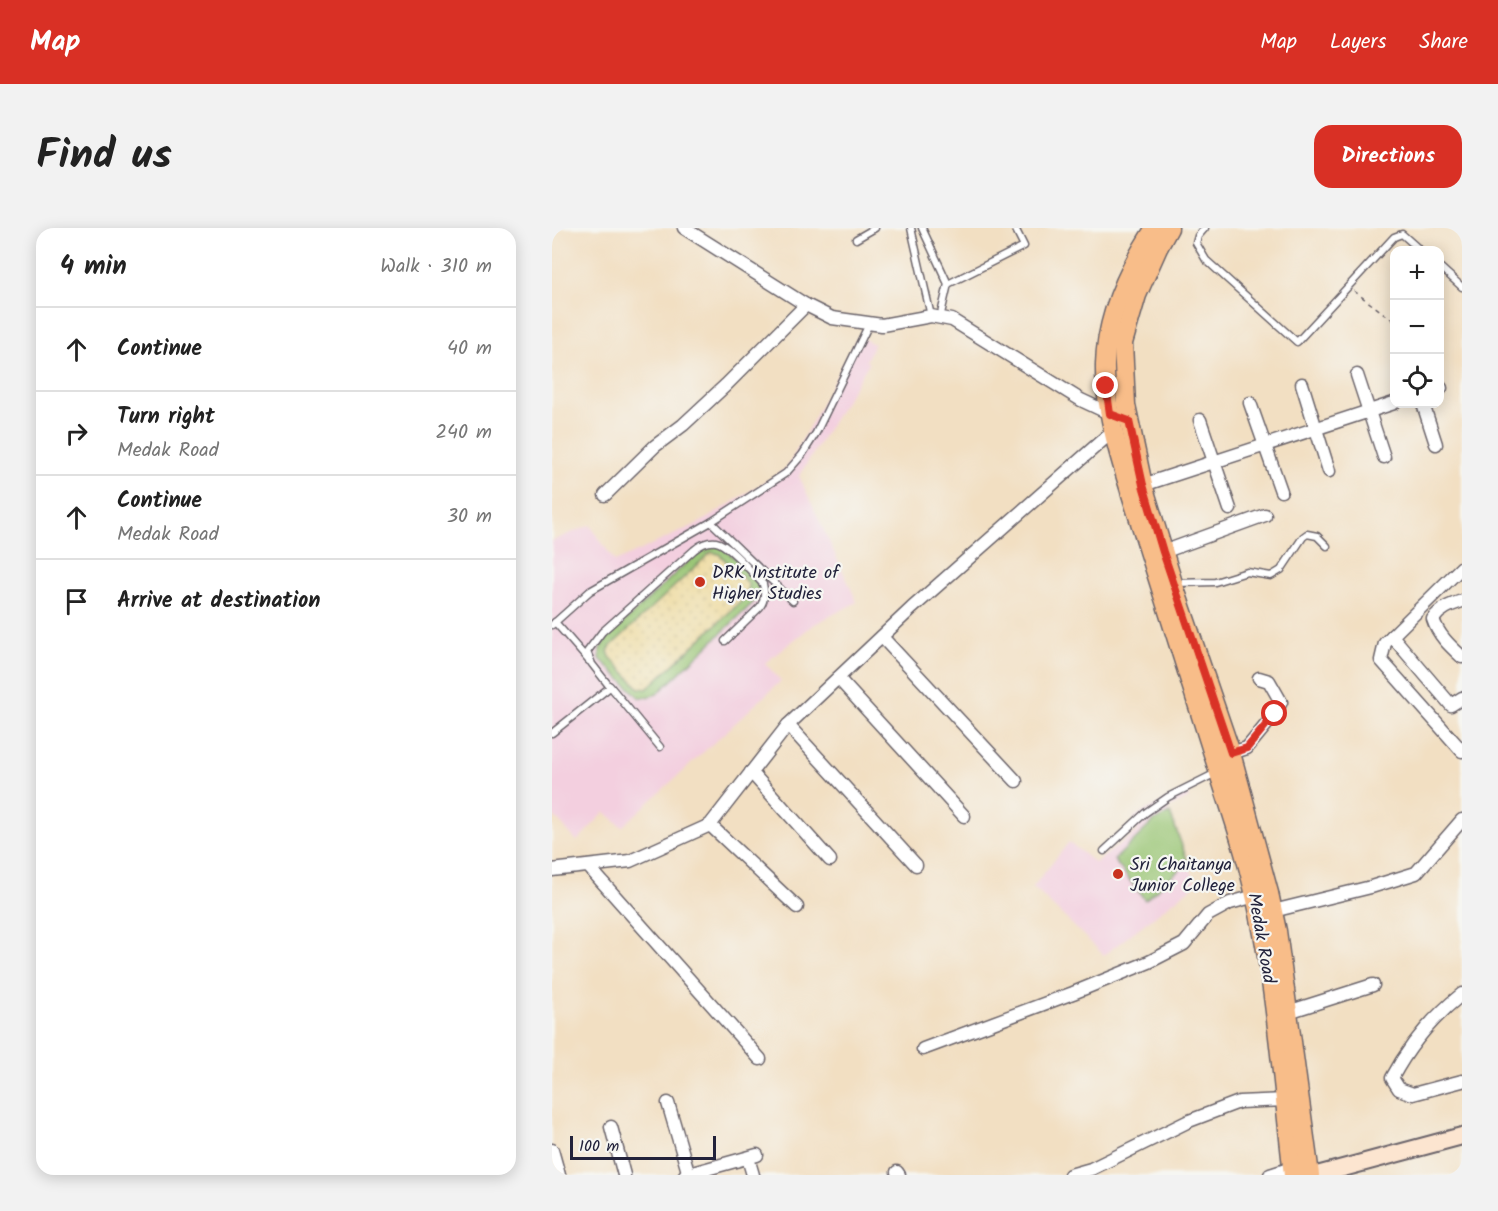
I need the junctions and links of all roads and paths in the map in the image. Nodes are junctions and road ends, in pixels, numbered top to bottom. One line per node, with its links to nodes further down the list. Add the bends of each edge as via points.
1 (684, 228): 15 (street)
2 (875, 228): 9 (lane)
3 (911, 228): 16 (lane)
4 (922, 228): 12 (lane)
5 (1015, 228): 12 (lane, via 1024,246)
6 (1155, 228): 26 (main road, Medak Road, via 1122,286 1109,333 1106,386)
7 (1169, 228): 26 (main road, Medak Road, via 1137,295 1123,343 1126,405)
8 (1205, 228): 13 (lane, via 1196,243 1206,260 1297,342)
9 (856, 239)
10 (1416, 246): 13 (lane, via 1402,234 1394,237)
11 (1444, 271): 14 (lane)
12 (948, 284): 16 (lane)
13 (1348, 286): 17 (path)
14 (1462, 287)
15 (806, 305): 18 (street, via 832,318); 35 (street, via 726,385)
16 (935, 317): 18 (street, via 882,326); 26 (street, via 952,321)
17 (1390, 317)
18 (869, 324): 38 (lane, via 802,455 786,473)
19 (1358, 375): 24 (street)
20 (1302, 384): 27 (street)
21 (1250, 403): 29 (street)
22 (1390, 406): 24 (street)
23 (1424, 408): 28 (street)
24 (1369, 412): 27 (street); 30 (street)
25 (1200, 420): 31 (street)
26 (1118, 422): 33 (main road, Medak Road); 47 (street); 61 (main road, Medak Road, via 1130,489)
27 (1316, 429): 29 (street); 32 (street)
28 (1436, 444)
29 (1265, 445): 31 (street); 34 (street)
30 (1384, 457)
31 (1214, 461): 33 (street); 36 (street)
32 (1329, 471)
33 (1143, 485): 40 (main road, Medak Road)
34 (1281, 491)
35 (605, 495)
36 (1230, 509)
37 (1265, 514): 40 (street)
38 (711, 522): 43 (lane); 45 (lane, via 590,591)
39 (1327, 546): 42 (lane, via 1317,536 1307,534 1281,570 1271,576 1247,572 1215,582)
40 (1163, 552): 42 (main road, Medak Road)
41 (1462, 567): 46 (street)
42 (1173, 583): 59 (main road, Medak Road)
43 (793, 601)
44 (1462, 601): 49 (street, via 1447,606 1433,619 1436,628)
45 (554, 624): 50 (lane)
46 (1392, 636): 54 (street, via 1451,705); 58 (street, via 1385,643 1381,660)
47 (882, 637): 51 (street); 62 (street)
48 (725, 641): 50 (lane, via 760,607 764,591 763,584 726,548 714,542 694,550 602,632 587,652)
49 (1462, 657)
50 (592, 664): 53 (lane)
51 (838, 678): 55 (street); 63 (street)
52 (1259, 678): 59 (street, via 1269,681 1281,702 1247,748)
53 (609, 685): 56 (lane); 57 (lane)
54 (1462, 698)
55 (788, 725): 60 (street); 68 (street)
56 (552, 733)
57 (660, 747)
58 (1462, 751)
59 (1231, 753): 73 (main road, Medak Road)
60 (751, 772): 65 (street); 67 (street)
61 (1219, 772): 66 (lane, via 1152,808); 71 (main road, Medak Road)
62 (1016, 781)
63 (964, 816)
64 (1462, 820): 73 (street, via 1416,873)
65 (710, 825): 69 (street, via 630,861); 72 (street)
66 (1104, 852)
67 (830, 860)
68 (916, 865)
69 (588, 866): 70 (street); 78 (street)
70 (552, 870)
71 (1255, 896): 77 (street, via 1208,915 1182,945 1149,962); 80 (main road, Medak Road, via 1266,947)
72 (797, 907)
73 (1273, 911): 76 (main road, Medak Road)
74 (1372, 985): 76 (street)
75 (1462, 994): 79 (street, via 1440,1012 1406,1052 1392,1078 1399,1089 1413,1094)
76 (1288, 1012): 92 (main road, Medak Road)
77 (923, 1049)
78 (760, 1059)
79 (1462, 1081)
80 (1285, 1100): 85 (main road, Medak Road); 90 (street, via 1239,1102)
81 (668, 1103): 88 (street)
82 (611, 1126): 87 (street)
83 (1462, 1136): 93 (main road)
84 (552, 1150): 86 (street)
85 (1292, 1172): 91 (street)
86 (559, 1175)
87 (624, 1175)
88 (688, 1175): 89 (street, via 753,1156)
89 (753, 1175)
90 (1070, 1175)
91 (1270, 1175)
92 (1310, 1175)
93 (1317, 1175)

